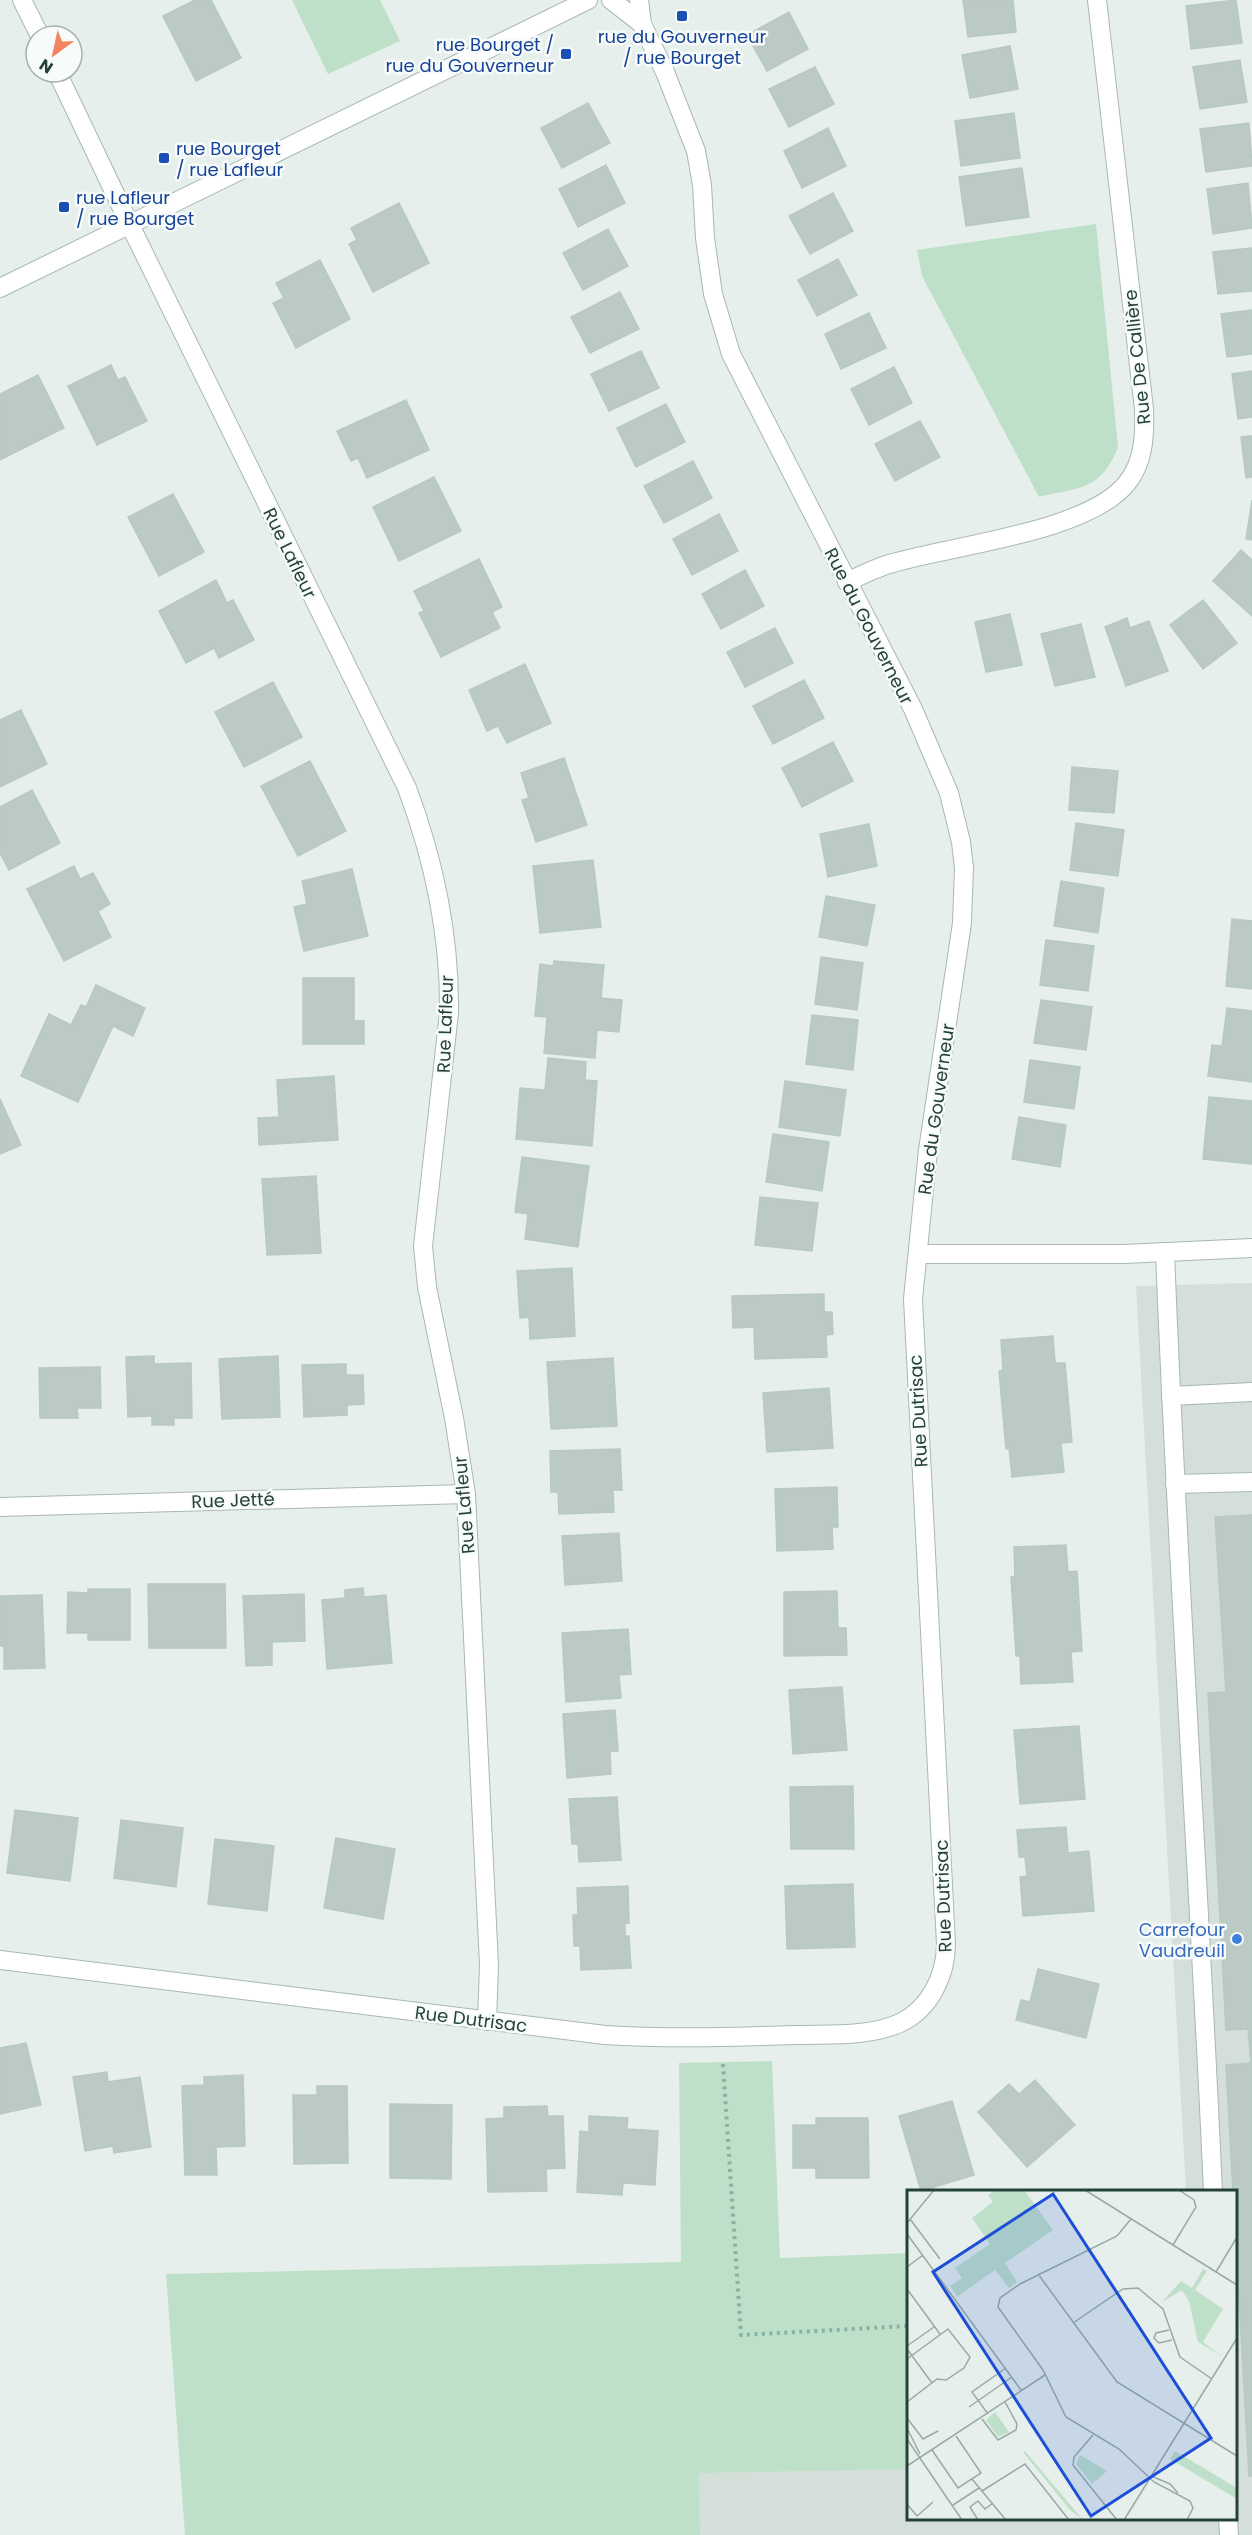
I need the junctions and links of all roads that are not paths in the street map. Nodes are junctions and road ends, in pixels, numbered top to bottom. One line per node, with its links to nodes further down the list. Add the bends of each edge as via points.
1 (22, 0): 6 (street)
2 (588, 0): 9 (street)
3 (612, 0): 7 (street, Rue du Gouverneur)
4 (639, 0): 7 (street, Rue du Gouverneur)
5 (1097, 0): 11 (street, Rue De Callière, via 1144,409 1143,443 1135,471 1106,503 1074,518 892,563)
6 (34, 24)
7 (642, 24): 11 (street, Rue du Gouverneur, via 696,151 713,294 731,354)
8 (63, 84): 9 (street, Rue Lafleur)
9 (129, 223): 10 (street); 19 (street, Rue Lafleur, via 407,788 429,855 444,925 450,986 424,1264)
10 (0, 288)
11 (847, 582): 14 (street, Rue du Gouverneur, via 939,766 962,842 962,922 928,1150)
12 (1252, 1248): 13 (street)
13 (1165, 1252): 14 (street); 16 (street)
14 (918, 1254): 22 (street, Rue Dutrisac, via 913,1317 946,1944 945,1963 937,1985 909,2018 893,2026 848,2033 662,2038)
15 (1252, 1392): 16 (street)
16 (1171, 1396): 18 (street)
17 (1252, 1482): 18 (street)
18 (1175, 1484): 23 (street)
19 (466, 1494): 20 (street, Rue Jetté); 22 (street, Rue Lafleur, via 489,1953)
20 (0, 1507)
21 (0, 1960): 22 (street, Rue Dutrisac)
22 (487, 2021)
23 (1213, 2190)

